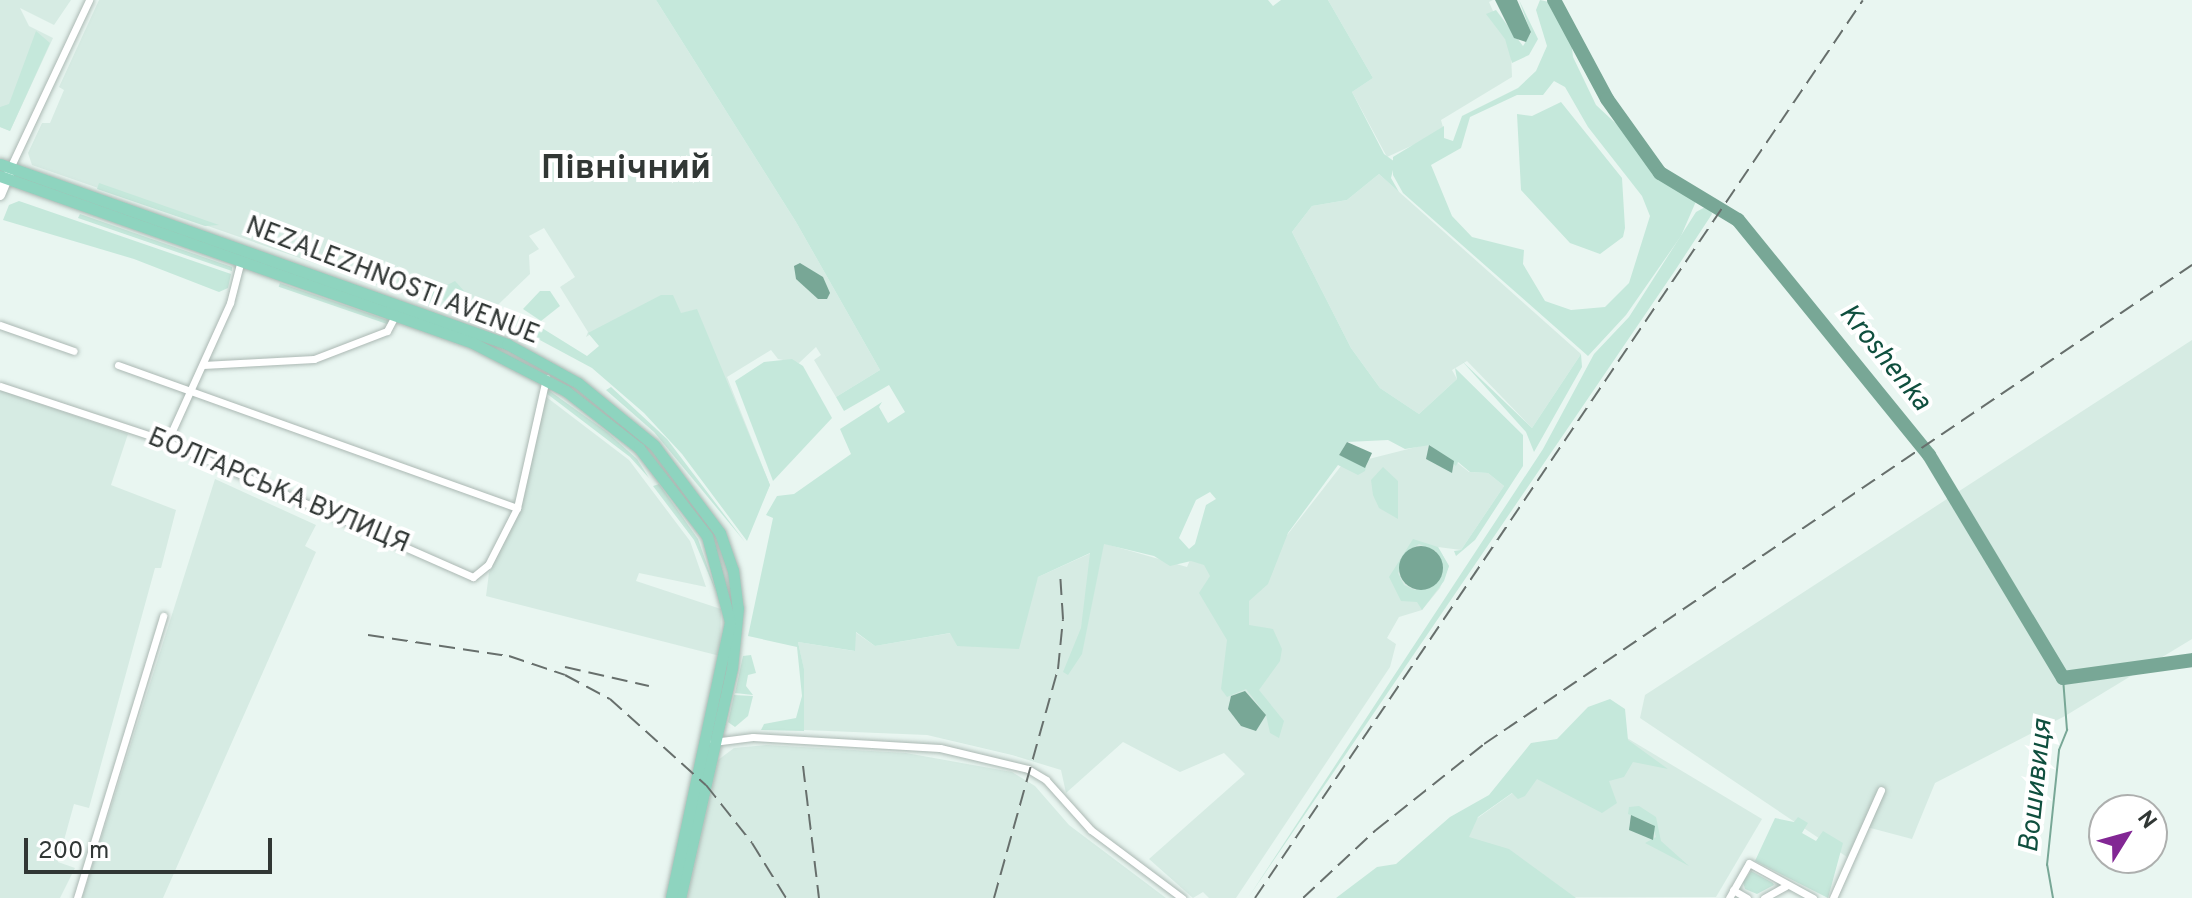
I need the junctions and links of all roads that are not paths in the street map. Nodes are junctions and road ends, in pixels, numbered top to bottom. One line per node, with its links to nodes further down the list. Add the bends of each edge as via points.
1 (89, 0): 2 (street)
2 (5, 170): 3 (main road); 4 (main road, NEZALEZHNOSTI AVENUE); 16 (main road, NEZALEZHNOSTI AVENUE, via 487,336 534,357 616,412 680,475 726,548 735,581 737,640)
3 (0, 195)
4 (241, 260): 5 (main road, NEZALEZHNOSTI AVENUE); 9 (street, via 230,303)
5 (396, 314): 9 (street, via 387,331 314,359); 10 (main road, NEZALEZHNOSTI AVENUE)
6 (0, 325): 7 (street)
7 (74, 351)
8 (118, 365): 12 (street)
9 (203, 365): 12 (street)
10 (546, 378): 14 (street); 16 (main road, NEZALEZHNOSTI AVENUE, via 639,448 686,504 713,549 730,622)
11 (0, 386): 13 (street, БОЛГАРСЬКА ВУЛИЦЯ)
12 (191, 392): 13 (street); 14 (street)
13 (167, 442): 14 (street, БОЛГАРСЬКА ВУЛИЦЯ, via 473,577 485,570)
14 (517, 508)
15 (163, 616): 20 (street)
16 (711, 742): 21 (main road, NEZALEZHNOSTI AVENUE); 22 (main road, NEZALEZHNOSTI AVENUE); 23 (street, via 753,737 940,748 1014,765 1046,780 1091,830)
17 (1881, 790): 27 (street)
18 (1786, 886): 19 (street, via 1749,863); 25 (street); 26 (street)
19 (1731, 894): 24 (street)
20 (77, 898)
21 (671, 898)
22 (680, 898)
23 (1182, 898)
24 (1747, 898)
25 (1764, 898)
26 (1813, 898)
27 (1833, 898)

